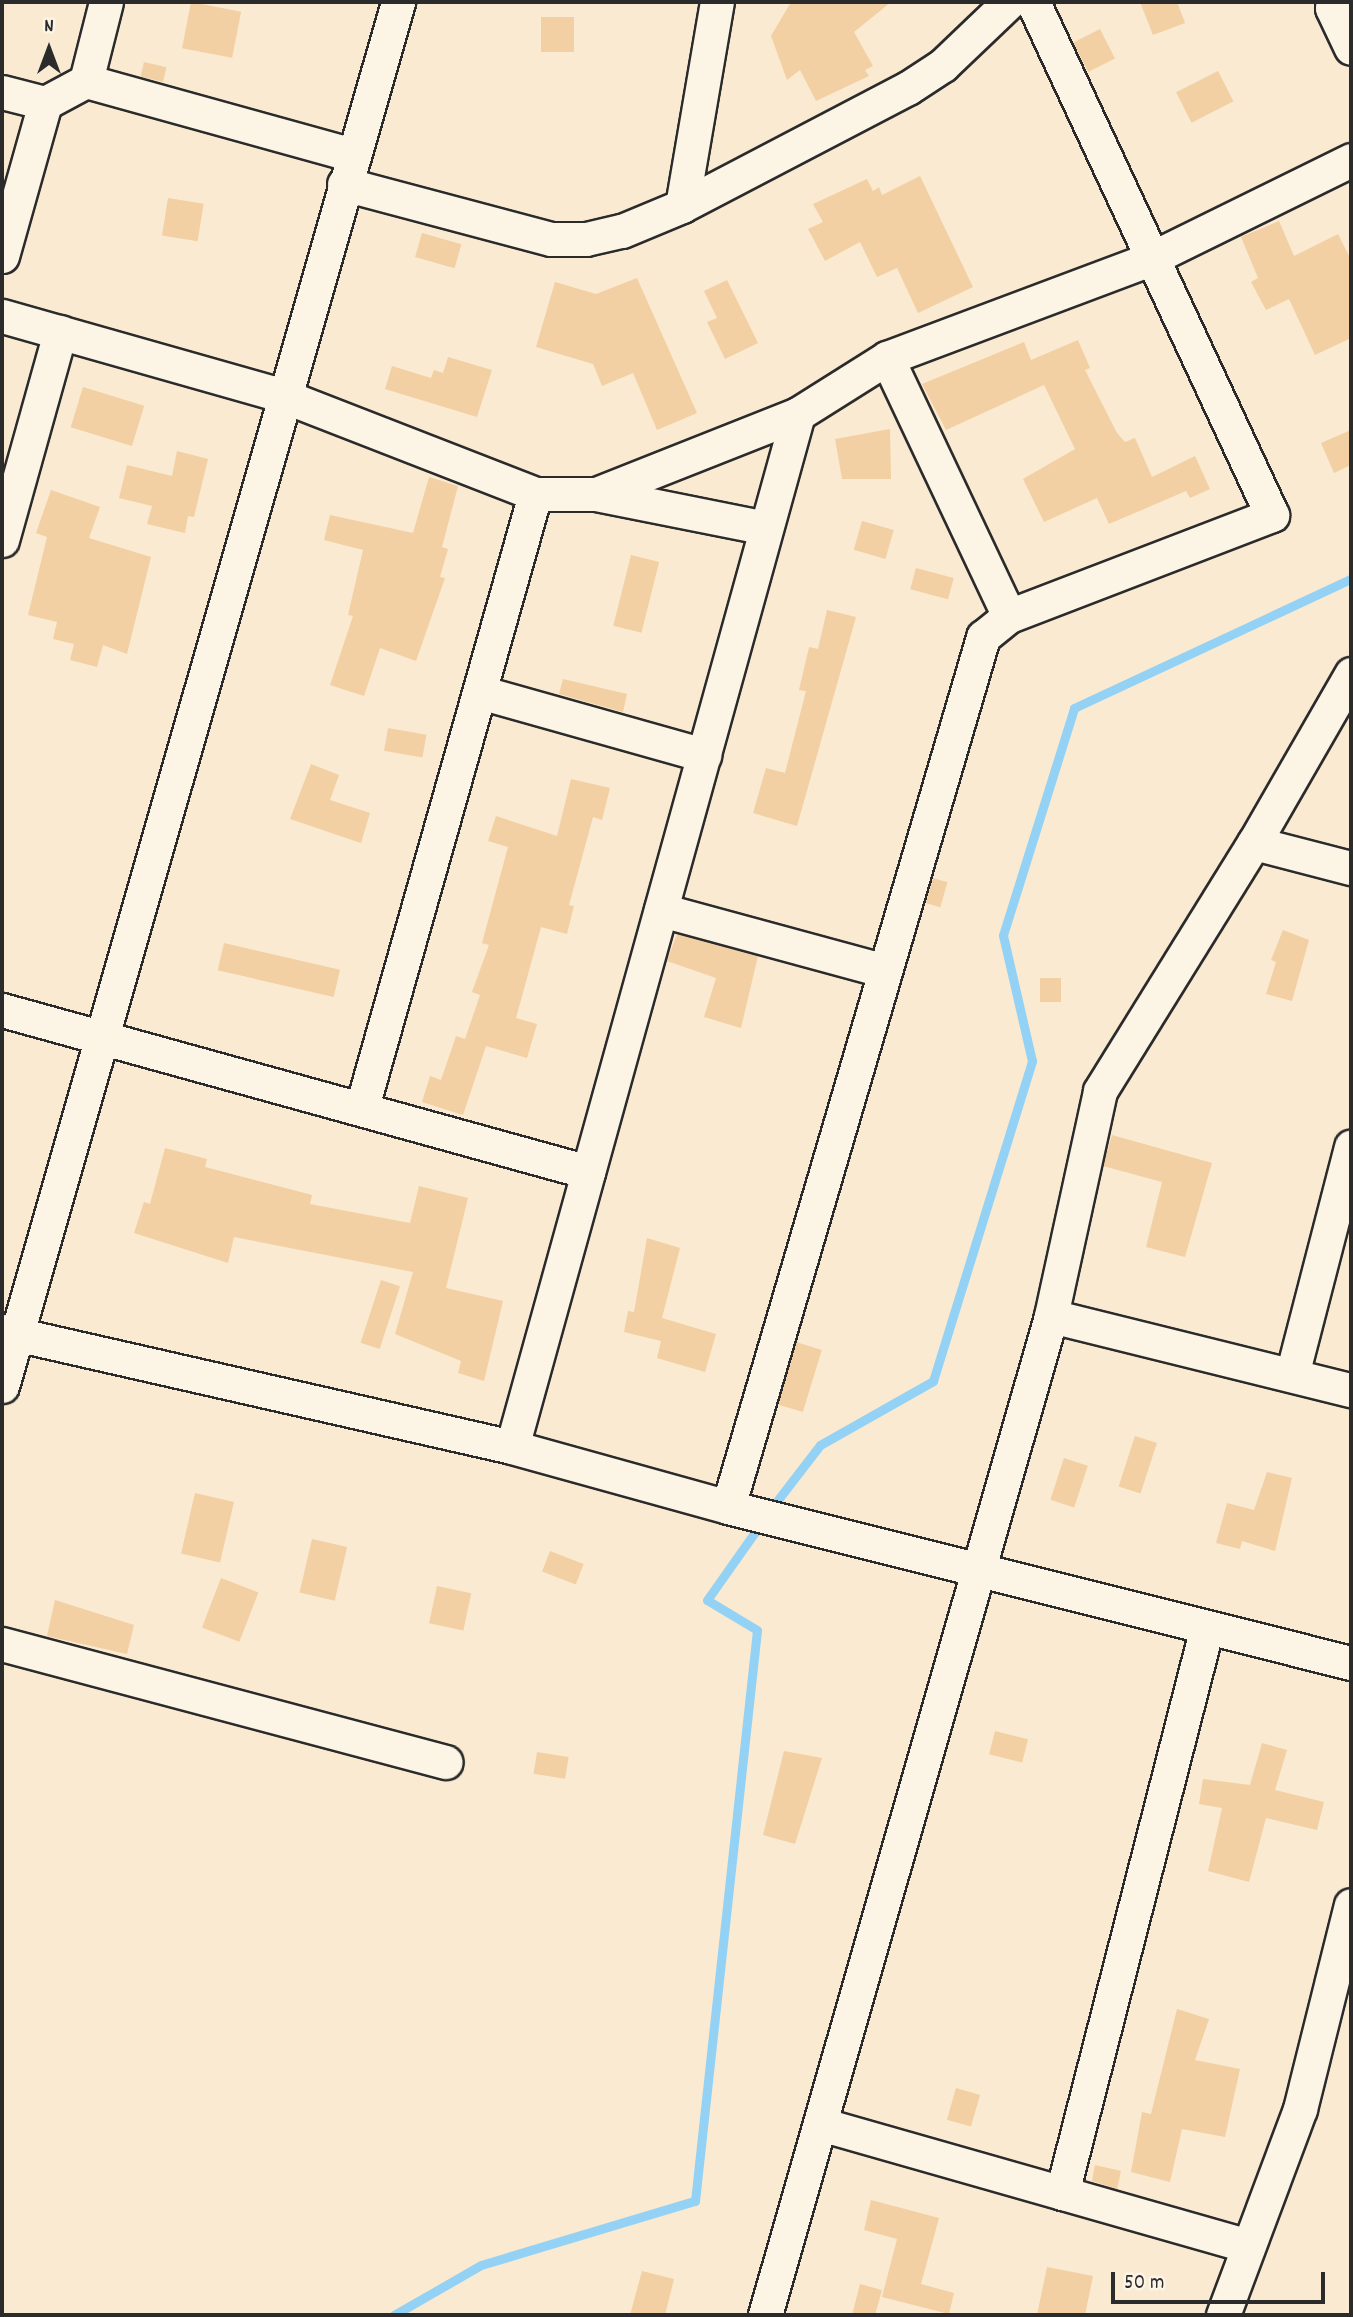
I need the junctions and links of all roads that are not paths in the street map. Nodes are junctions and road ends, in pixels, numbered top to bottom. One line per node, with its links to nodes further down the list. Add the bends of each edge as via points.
1 (106, 2): 8 (street)
2 (398, 2): 12 (street)
3 (717, 2): 13 (street)
4 (1010, 2): 13 (street, via 943,65 908,88)
5 (1033, 2): 15 (street)
6 (1336, 2): 7 (street, via 1332,8)
7 (1351, 48)
8 (86, 81): 10 (street); 12 (street)
9 (2, 92): 10 (street)
10 (45, 103): 14 (street)
11 (1351, 160): 15 (street)
12 (348, 170): 13 (street, via 551,239 622,232); 19 (street)
13 (682, 206)
14 (2, 256)
15 (1150, 259): 18 (street); 25 (street, via 1272,515)
16 (2, 316): 17 (street)
17 (60, 332): 19 (street); 24 (street)
18 (887, 359): 20 (street); 25 (street)
19 (284, 396): 21 (street); 34 (street)
20 (798, 414): 22 (street); 23 (street)
21 (535, 494): 22 (street); 27 (street)
22 (596, 494): 23 (street)
23 (766, 528): 28 (street)
24 (2, 540)
25 (1009, 616): 32 (street, via 983,637)
26 (1351, 674): 29 (street)
27 (481, 692): 28 (street); 35 (street)
28 (704, 755): 31 (street)
29 (1254, 843): 30 (street); 38 (street, via 1100,1091)
30 (1351, 868)
31 (661, 910): 32 (street); 37 (street)
32 (885, 971): 44 (street)
33 (2, 1010): 34 (street)
34 (103, 1039): 35 (street); 39 (street)
35 (362, 1107): 37 (street)
36 (1351, 1147): 40 (street)
37 (588, 1172): 43 (street)
38 (1051, 1316): 40 (street); 45 (street)
39 (9, 1333): 41 (street); 43 (street)
40 (1292, 1375): 42 (street)
41 (2, 1386)
42 (1351, 1390)
43 (512, 1447): 44 (street)
44 (728, 1507): 45 (street)
45 (980, 1570): 46 (street); 51 (street)
46 (1207, 1627): 48 (street); 52 (street)
47 (2, 1644): 49 (street)
48 (1351, 1663)
49 (446, 1762)
50 (1351, 1905): 53 (street, via 1300,2109)
51 (820, 2124): 52 (street); 54 (street)
52 (1062, 2193): 53 (street)
53 (1248, 2246): 55 (street)
54 (765, 2315)
55 (1223, 2315)

